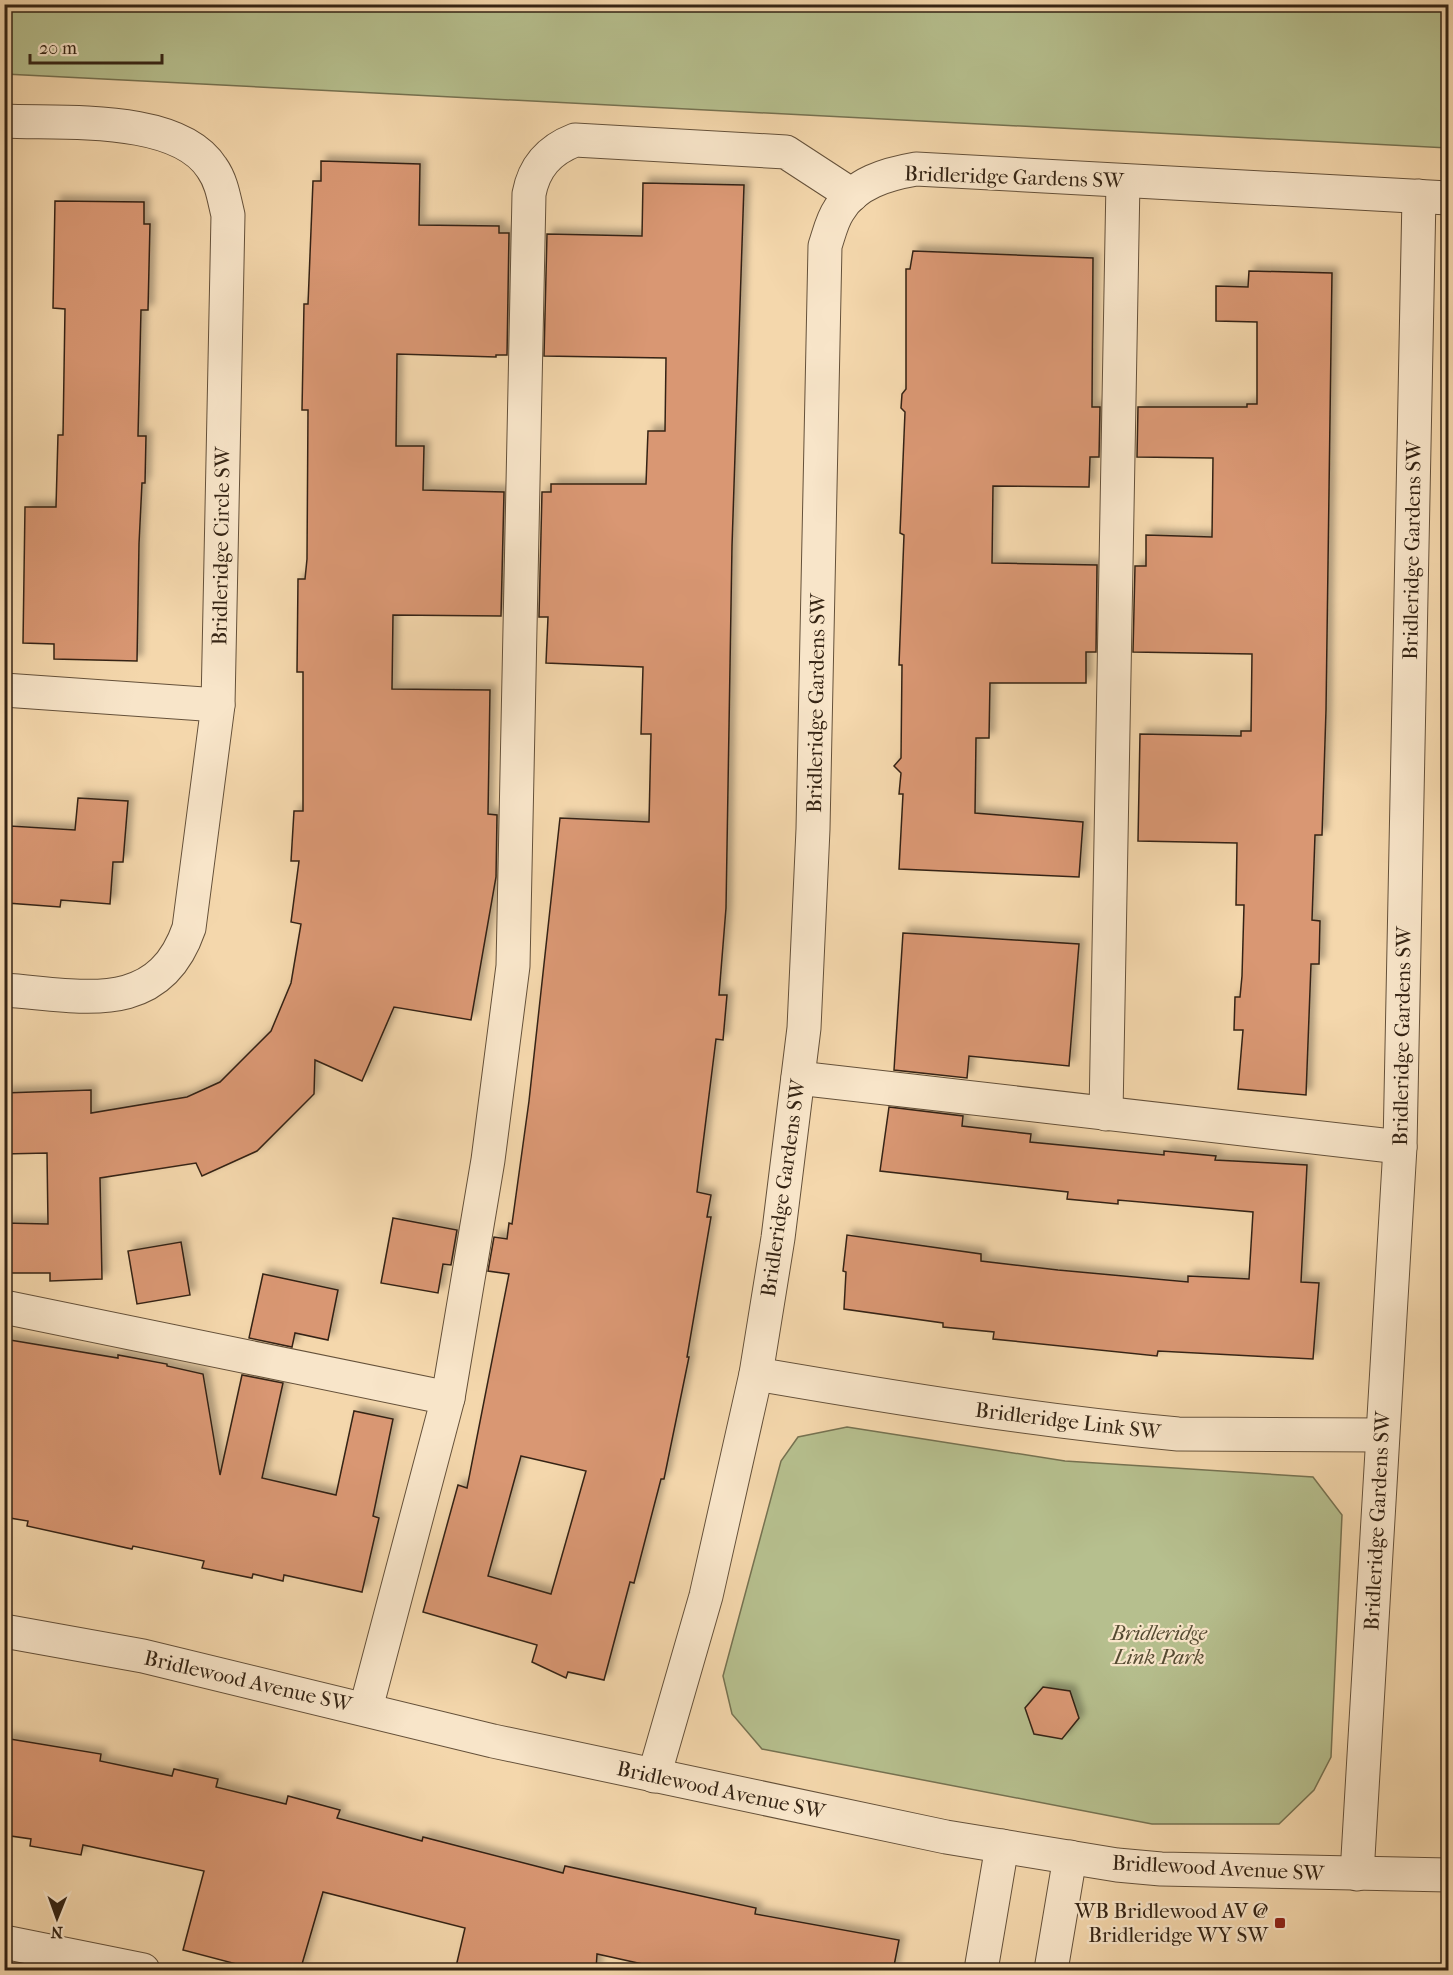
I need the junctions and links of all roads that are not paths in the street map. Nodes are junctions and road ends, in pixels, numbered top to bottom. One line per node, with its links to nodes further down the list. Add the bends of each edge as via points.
1 (4, 121): 6 (street, Bridleridge Circle SW, via 138,127 165,134 189,145 211,166 221,185 228,215)
2 (1123, 181): 3 (street, Bridleridge Gardens SW, via 916,169 891,173); 4 (street, Bridleridge Gardens SW); 9 (street)
3 (852, 195): 8 (street, Bridleridge Gardens SW, via 838,210 825,246 813,829); 13 (street, via 786,152 575,140 547,155 531,180 513,966 488,1160)
4 (1434, 197): 10 (street, Bridleridge Gardens SW)
5 (4, 690): 6 (street)
6 (218, 705): 7 (street, Bridleridge Circle SW, via 189,928 181,951 146,986 122,995)
7 (4, 990)
8 (798, 1078): 9 (street); 12 (street, Bridleridge Gardens SW)
9 (1106, 1114): 10 (street)
10 (1400, 1147): 14 (street, Bridleridge Gardens SW)
11 (4, 1307): 13 (street)
12 (756, 1374): 14 (street, Bridleridge Link SW, via 986,1412 1178,1434); 17 (street, Bridleridge Gardens SW, via 706,1596)
13 (448, 1398): 16 (street)
14 (1382, 1435): 20 (street, Bridleridge Gardens SW)
15 (4, 1631): 16 (street, Bridlewood Avenue SW, via 143,1656)
16 (366, 1708): 17 (street, Bridlewood Avenue SW)
17 (654, 1776): 18 (street, Bridlewood Avenue SW)
18 (1002, 1846): 19 (street, Bridlewood Avenue SW); 24 (street)
19 (1070, 1857): 20 (street, Bridlewood Avenue SW, via 1161,1869); 25 (street)
20 (1357, 1874): 21 (street, Bridlewood Avenue SW)
21 (1449, 1875)
22 (4, 1942): 23 (street)
23 (143, 1971)
24 (981, 1971)
25 (1051, 1971)

